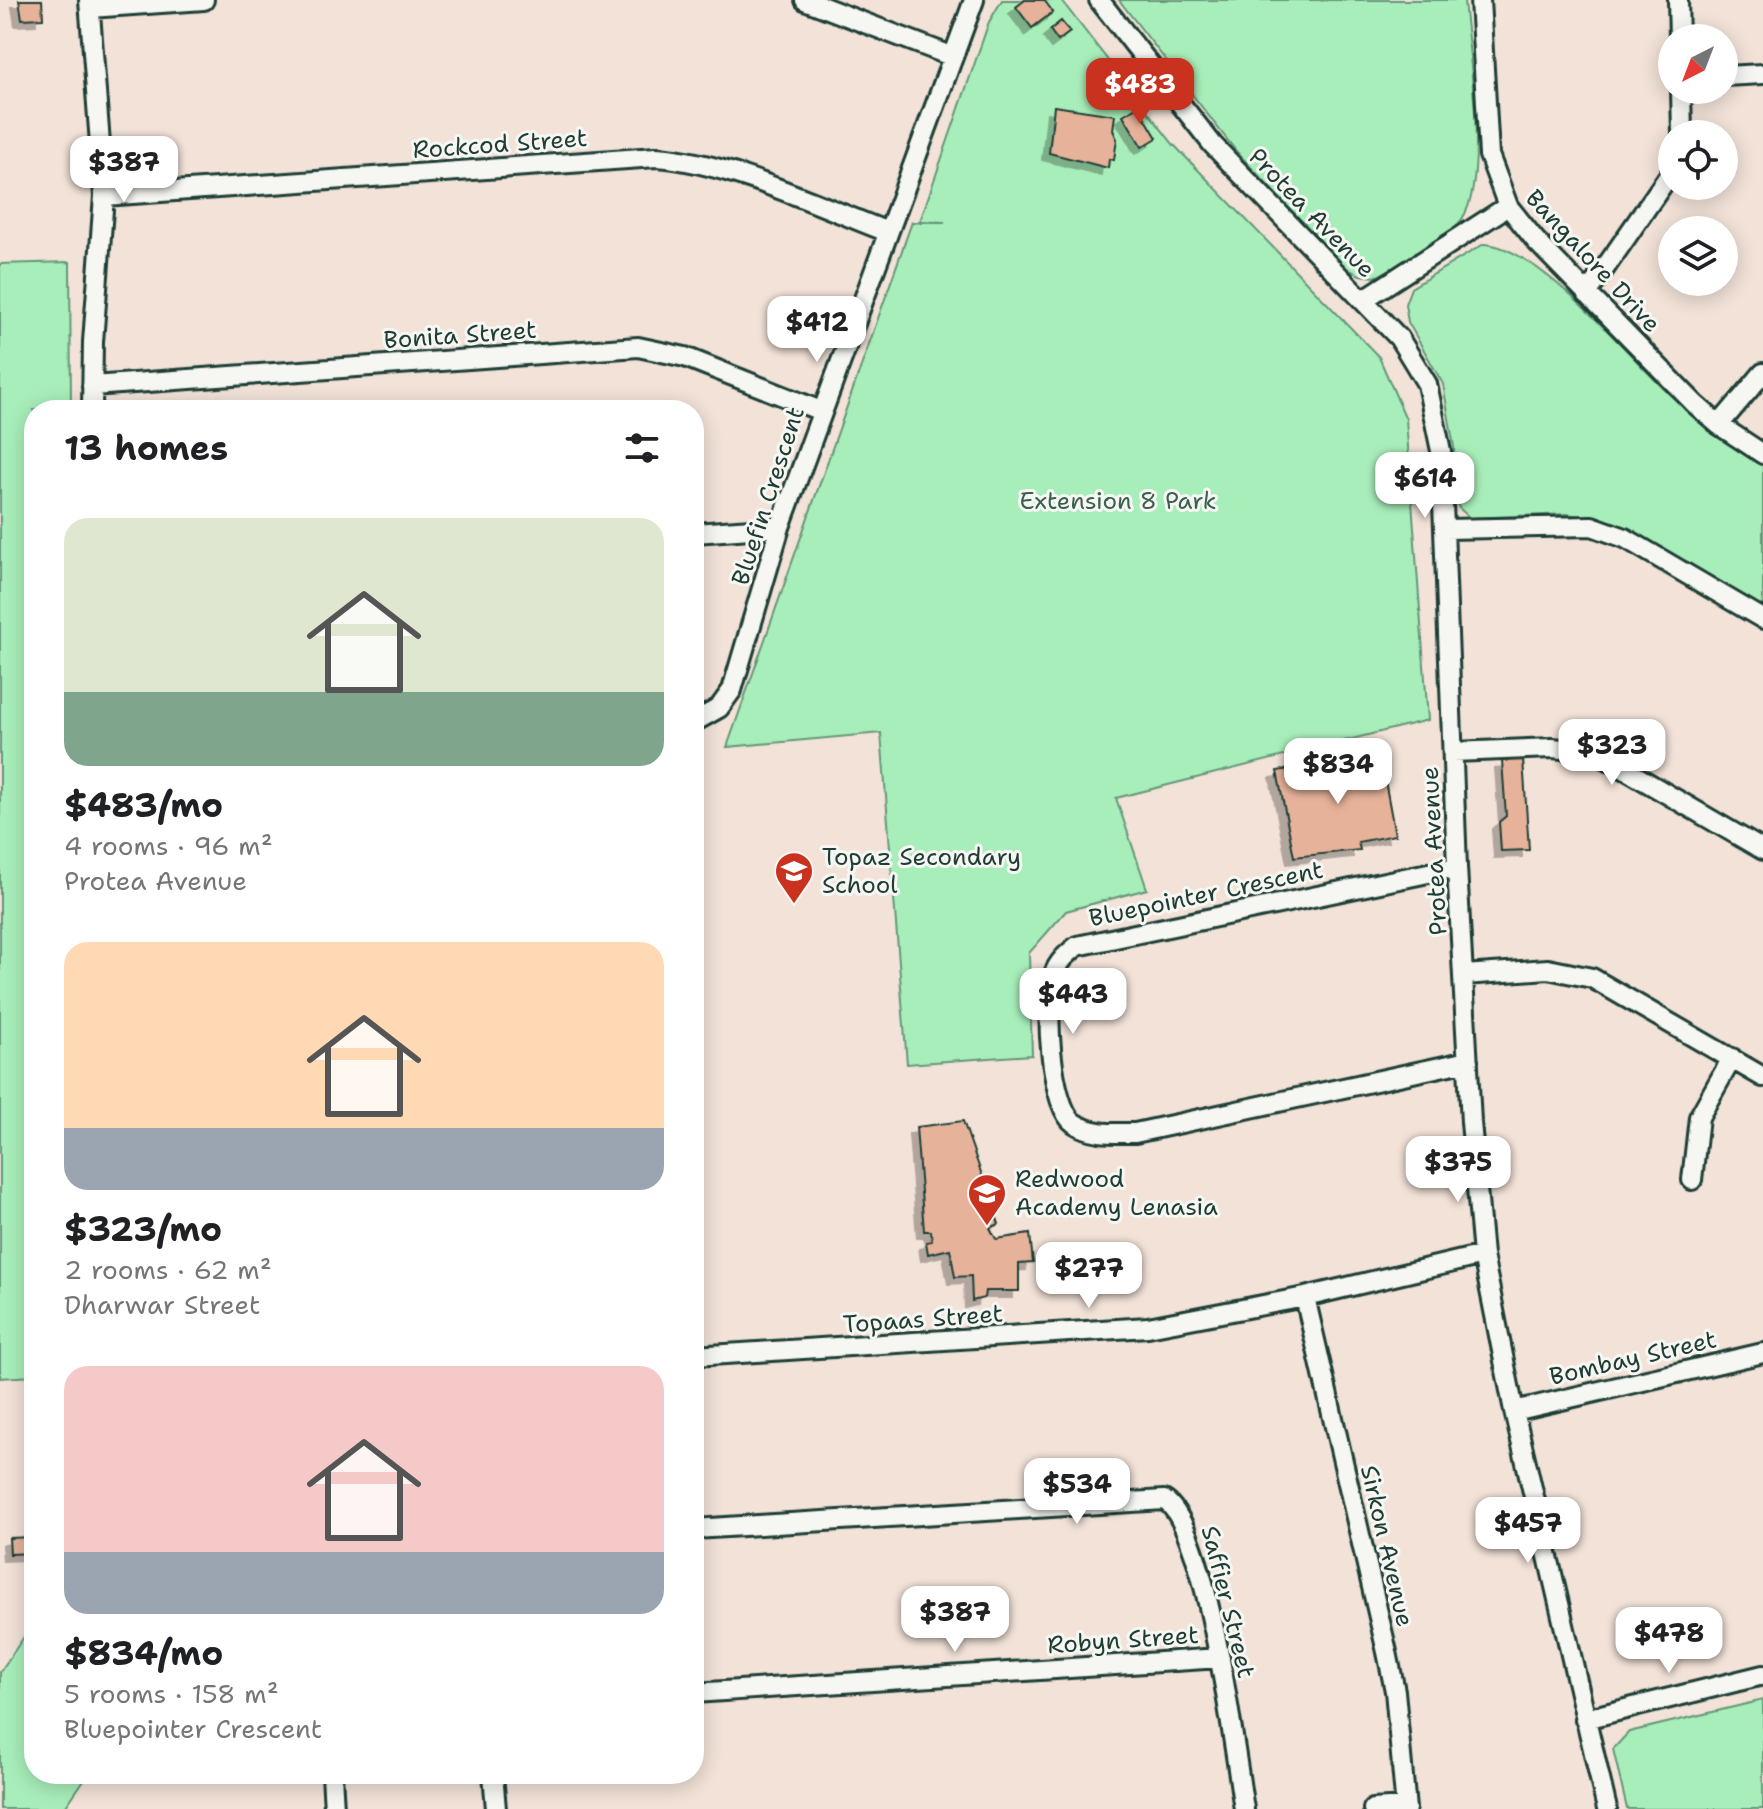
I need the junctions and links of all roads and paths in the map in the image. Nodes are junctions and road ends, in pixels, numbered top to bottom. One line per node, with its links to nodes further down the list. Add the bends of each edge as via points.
1 (204, 0): 7 (street)
2 (805, 0): 9 (street)
3 (974, 0): 9 (street, Bluefin Crescent)
4 (1099, 0): 17 (street, Protea Avenue, via 1213,145)
5 (1480, 0): 14 (street, Bangalore Drive, via 1489,155)
6 (1678, 0): 8 (street)
7 (89, 4): 13 (street)
8 (1679, 24)
9 (951, 56): 15 (street, Bluefin Crescent)
10 (1763, 74): 11 (street)
11 (1738, 75)
12 (1658, 191): 16 (street)
13 (104, 196): 15 (street, Rockcod Street, via 656,157 726,172); 19 (street)
14 (1508, 206): 16 (street, Bangalore Drive); 17 (street)
15 (888, 232): 21 (street, Bluefin Crescent)
16 (1587, 294): 22 (street, Bangalore Drive)
17 (1363, 300): 25 (street, Protea Avenue, via 1399,338 1427,384 1441,451)
18 (1763, 373): 22 (street)
19 (92, 386): 20 (street); 21 (street, Bonita Street, via 638,347 685,357)
20 (92, 400)
21 (821, 411): 24 (street, Bluefin Crescent)
22 (1719, 425): 23 (street, Bangalore Drive)
23 (1763, 454)
24 (780, 527): 26 (street); 28 (street, Bluefin Crescent, via 732,690 719,708)
25 (1446, 529): 27 (street, via 1592,526 1625,538); 29 (street, Protea Avenue)
26 (704, 532)
27 (1763, 619)
28 (704, 716)
29 (1453, 752): 30 (street, via 1595,752); 31 (street, Protea Avenue)
30 (1763, 850)
31 (1457, 867): 32 (street, Protea Avenue); 34 (street, Bluepointer Crescent, via 1077,946 1060,961 1050,985 1051,1033 1056,1089 1065,1114 1083,1127 1113,1133 1135,1133)
32 (1464, 975): 33 (street, via 1573,972 1618,990); 34 (street, Protea Avenue)
33 (1732, 1058): 35 (street); 36 (street, via 1699,1117)
34 (1468, 1061): 37 (street, Protea Avenue)
35 (1763, 1077)
36 (1692, 1180)
37 (1483, 1255): 38 (street, Topaas Street); 41 (street, Protea Avenue)
38 (1305, 1297): 40 (street, Topaas Street, via 1148,1327); 49 (street, Sirkon Avenue, via 1387,1652)
39 (1763, 1353): 41 (street, Bombay Street)
40 (704, 1355)
41 (1514, 1411): 46 (street, Protea Avenue)
42 (704, 1528): 43 (street, Saffier Street, via 1155,1498 1170,1504 1186,1526)
43 (1220, 1658): 45 (street, Robyn Street); 52 (street, Saffier Street)
44 (1763, 1675): 46 (street)
45 (704, 1692)
46 (1585, 1719): 54 (street, Protea Avenue)
47 (333, 1784): 50 (street)
48 (494, 1784): 51 (street)
49 (1406, 1808): 53 (street)
50 (334, 1809)
51 (496, 1809)
52 (1244, 1809)
53 (1373, 1809)
54 (1607, 1809)

